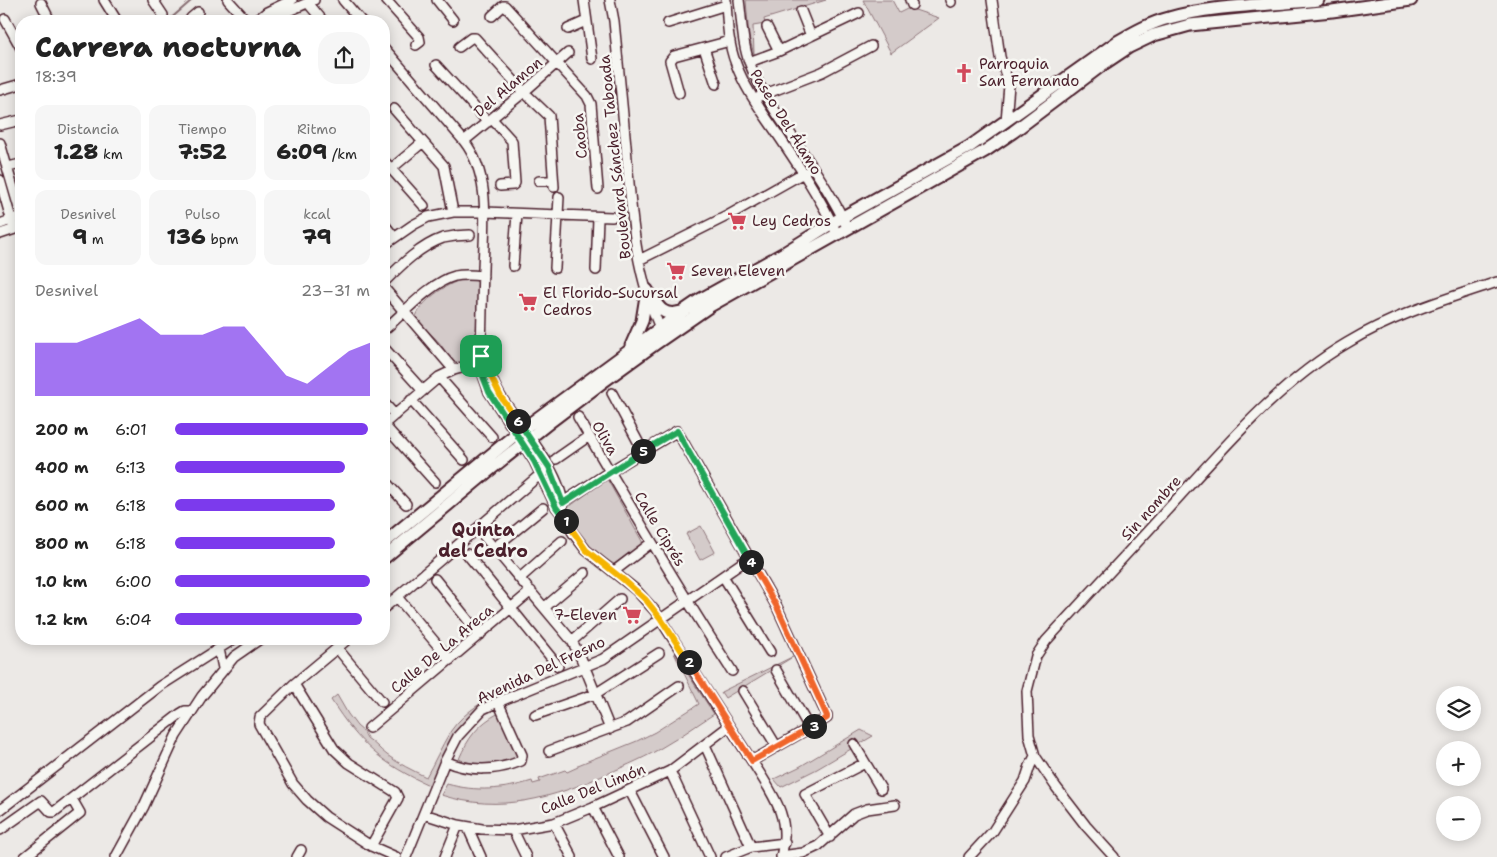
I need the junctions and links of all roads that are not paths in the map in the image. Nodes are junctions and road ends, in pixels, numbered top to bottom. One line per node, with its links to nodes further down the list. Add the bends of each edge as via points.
1 (104, 0): 22 (street)
2 (153, 0): 23 (street)
3 (228, 0): 25 (street)
4 (292, 0): 26 (street)
5 (343, 0): 29 (street)
6 (386, 0): 40 (street, via 419,38)
7 (437, 0): 32 (street)
8 (584, 0): 33 (street)
9 (610, 0): 94 (street, Boulevard Sánchez Taboada, via 631,214)
10 (739, 0): 49 (street, Paseo Del Álamo)
11 (992, 0): 63 (street, via 1000,57 1009,85)
12 (1318, 0): 14 (main road)
13 (1411, 0): 88 (main road, via 1190,25 1154,35 1102,65 984,151)
14 (1300, 1): 63 (main road, via 1200,12 1143,27)
15 (311, 2): 27 (street); 28 (street)
16 (726, 2): 34 (street); 39 (street, Paseo Del Álamo)
17 (40, 3): 21 (street)
18 (801, 11): 37 (street)
19 (198, 12): 24 (street)
20 (860, 14): 37 (street)
21 (47, 15)
22 (113, 15)
23 (163, 15)
24 (194, 15)
25 (242, 15)
26 (263, 15)
27 (280, 15)
28 (320, 15)
29 (356, 15)
30 (492, 16): 48 (street, Caoba, via 505,6)
31 (5, 19): 38 (street)
32 (453, 20)
33 (586, 21): 36 (street); 47 (street)
34 (668, 23)
35 (767, 27): 44 (street)
36 (568, 29)
37 (811, 36): 44 (street)
38 (15, 37)
39 (730, 41): 43 (street); 57 (street, Paseo Del Álamo, via 735,63)
40 (416, 46)
41 (871, 46): 56 (street, via 822,72)
42 (459, 47): 54 (street, via 475,38)
43 (704, 48): 51 (street); 55 (street, via 671,58)
44 (779, 51): 49 (street)
45 (568, 53): 48 (street, Del Alamon)
46 (390, 55): 65 (street)
47 (592, 59)
48 (558, 62): 54 (street, Del Alamon); 77 (street, Caoba, via 590,100)
49 (749, 62): 56 (street, Paseo Del Álamo)
50 (436, 65): 62 (street)
51 (716, 84)
52 (15, 86): 53 (street)
53 (0, 90)
54 (524, 92): 62 (street, Del Alamon); 74 (street, via 550,117 554,184)
55 (679, 92)
56 (765, 94): 57 (street); 58 (street, Paseo Del Álamo)
57 (754, 99): 60 (street, Paseo Del Álamo)
58 (773, 108): 60 (street); 70 (street, Paseo Del Álamo)
59 (394, 109): 66 (street)
60 (763, 114): 72 (street, Paseo Del Álamo)
61 (15, 121): 64 (street)
62 (490, 121): 65 (street, Del Alamon); 76 (street, via 510,137 513,144 515,182)
63 (1006, 121): 88 (main road)
64 (0, 125)
65 (464, 141): 81 (street, via 478,166)
66 (423, 142): 71 (street); 80 (street, via 444,166)
67 (0, 143): 69 (street)
68 (15, 165): 69 (street)
69 (8, 167): 75 (street)
70 (812, 168): 72 (street); 88 (street, Paseo Del Álamo)
71 (391, 169): 79 (street)
72 (802, 174): 88 (street, Paseo Del Álamo); 94 (street)
73 (0, 180): 87 (street)
74 (539, 181)
75 (15, 184)
76 (500, 186)
77 (598, 189)
78 (559, 197): 83 (street)
79 (424, 206)
80 (453, 212): 81 (street); 92 (street, via 428,217)
81 (485, 212): 82 (street); 98 (street)
82 (517, 214): 83 (street); 95 (street)
83 (558, 215): 85 (street); 96 (street)
84 (612, 217): 85 (street)
85 (598, 218): 97 (street)
86 (0, 224): 87 (street)
87 (15, 225): 90 (street)
88 (840, 225): 104 (main road); 106 (main road)
89 (390, 232): 92 (street)
90 (0, 234)
91 (470, 235): 99 (street, via 444,238 430,245)
92 (394, 237): 93 (street)
93 (390, 240)
94 (639, 260): 101 (street, Boulevard Sánchez Taboada)
95 (513, 266)
96 (555, 268)
97 (596, 270)
98 (483, 276): 103 (street, via 457,275 447,279); 109 (street)
99 (390, 277)
100 (1497, 282): 186 (street, Sin nombre, via 1423,307 1346,343 1289,386 1233,438 1067,617 1036,656 1027,690 1029,735)
101 (647, 290): 104 (main road, via 666,313); 106 (street, Boulevard Sánchez Taboada); 107 (main road, via 642,321)
102 (390, 295): 103 (street)
103 (405, 312): 105 (street); 110 (street)
104 (682, 312): 106 (main road)
105 (390, 325)
106 (663, 332): 107 (main road); 120 (main road, via 623,367)
107 (630, 349): 120 (main road)
108 (390, 355): 112 (street)
109 (481, 360): 110 (street); 120 (street)
110 (454, 370): 111 (street)
111 (439, 377): 112 (street); 122 (street)
112 (422, 390): 114 (street)
113 (612, 394): 123 (street)
114 (411, 400): 116 (street); 125 (street)
115 (390, 410): 116 (street)
116 (395, 415): 118 (street)
117 (578, 417): 121 (street, Oliva)
118 (390, 419)
119 (390, 431): 129 (street)
120 (523, 436): 126 (street); 128 (street); 135 (main road); 139 (main road)
121 (588, 436): 124 (street); 127 (street, Oliva)
122 (492, 437)
123 (643, 451): 127 (street); 141 (street, via 677,431)
124 (556, 459)
125 (464, 460)
126 (550, 470): 128 (street); 132 (street)
127 (609, 472): 132 (street); 137 (street, Calle Ciprés)
128 (542, 476): 132 (street); 134 (street, via 538,485 522,490)
129 (435, 482)
130 (390, 487): 131 (street)
131 (406, 504)
132 (560, 507): 142 (street, via 572,532 586,550)
133 (543, 508): 138 (street)
134 (478, 529): 138 (street); 148 (street)
135 (390, 538)
136 (562, 541): 145 (street)
137 (652, 542): 142 (street); 150 (street, Calle Ciprés)
138 (494, 548): 145 (street)
139 (390, 553)
140 (467, 554): 153 (street)
141 (749, 558): 144 (street, Avenida Del Fresno); 181 (street, via 777,607 827,716)
142 (613, 572): 154 (street, via 646,600)
143 (586, 573): 152 (street)
144 (724, 576): 150 (street, Avenida Del Fresno); 162 (street)
145 (520, 578): 147 (street)
146 (435, 579): 155 (street)
147 (531, 591): 152 (street); 153 (street, Calle De La Areca)
148 (397, 597): 151 (street); 164 (street)
149 (620, 599): 156 (street)
150 (687, 601): 154 (street, Avenida Del Fresno); 169 (street, Calle Ciprés)
151 (390, 603)
152 (544, 607): 156 (street)
153 (511, 609): 155 (street, Calle De La Areca); 165 (street)
154 (661, 619): 166 (street, Avenida Del Fresno, via 603,659); 178 (street)
155 (480, 635): 164 (street, Calle De La Areca)
156 (572, 641): 166 (street)
157 (225, 645): 161 (street)
158 (251, 645): 167 (street)
159 (341, 645): 160 (street)
160 (337, 648): 170 (street); 174 (street)
161 (219, 649): 167 (street); 196 (street, via 160,686)
162 (770, 652)
163 (659, 654): 173 (street)
164 (450, 660): 179 (street, Calle De La Areca)
165 (558, 666)
166 (585, 667): 173 (street); 175 (street, Avenida Del Fresno)
167 (223, 668): 176 (street)
168 (776, 670): 181 (street)
169 (732, 671)
170 (294, 684): 205 (street, via 334,749 398,796); 205 (street, via 260,717 260,727 293,784 307,800 326,817)
171 (679, 686): 180 (street, via 642,713)
172 (743, 691): 184 (street)
173 (595, 694): 177 (street); 180 (street)
174 (382, 702)
175 (498, 702): 187 (street, Avenida Del Fresno, via 483,709 465,727); 187 (street, via 522,756 521,761 468,769)
176 (192, 711): 193 (street, via 180,714); 208 (street, via 176,736)
177 (535, 715)
178 (729, 726): 183 (street, Calle Del Limón); 188 (street)
179 (369, 728)
180 (610, 729): 185 (street)
181 (810, 729): 184 (street)
182 (854, 744): 189 (street)
183 (705, 745): 190 (street, Calle Del Limón); 206 (street)
184 (777, 747): 188 (street)
185 (549, 751)
186 (1035, 756): 220 (street, via 1025,781 993,831); 221 (street, Sin nombre, via 1086,826)
187 (445, 761): 197 (street, Avenida Del Fresno)
188 (752, 761): 204 (street, via 780,810)
189 (865, 762): 191 (street); 203 (street, via 805,794)
190 (670, 771): 192 (street, Calle Del Limón); 217 (street)
191 (881, 789)
192 (630, 791): 195 (street, Calle Del Limón); 216 (street)
193 (72, 799): 201 (street, via 53,812 41,801); 207 (street, via 80,813)
194 (895, 804): 203 (street, via 854,814)
195 (593, 808): 198 (street, Calle Del Limón); 215 (street)
196 (0, 810)
197 (424, 814): 199 (street, Calle Del Limón); 210 (street, Avenida Del Fresno)
198 (554, 823): 202 (street, Calle Del Limón); 214 (street)
199 (458, 825): 200 (street, Calle Del Limón); 211 (street)
200 (468, 828): 202 (street, Calle Del Limón); 212 (street)
201 (0, 830)
202 (513, 830): 213 (street)
203 (830, 836): 219 (street, via 803,853)
204 (785, 843): 206 (street); 219 (street)
205 (371, 846): 209 (street)
206 (751, 847): 218 (street)
207 (25, 857)
208 (116, 857)
209 (396, 857)
210 (406, 857)
211 (445, 857)
212 (481, 857)
213 (526, 857)
214 (572, 857)
215 (619, 857)
216 (664, 857)
217 (710, 857)
218 (726, 857)
219 (781, 857)
220 (969, 857)
221 (1114, 857)

